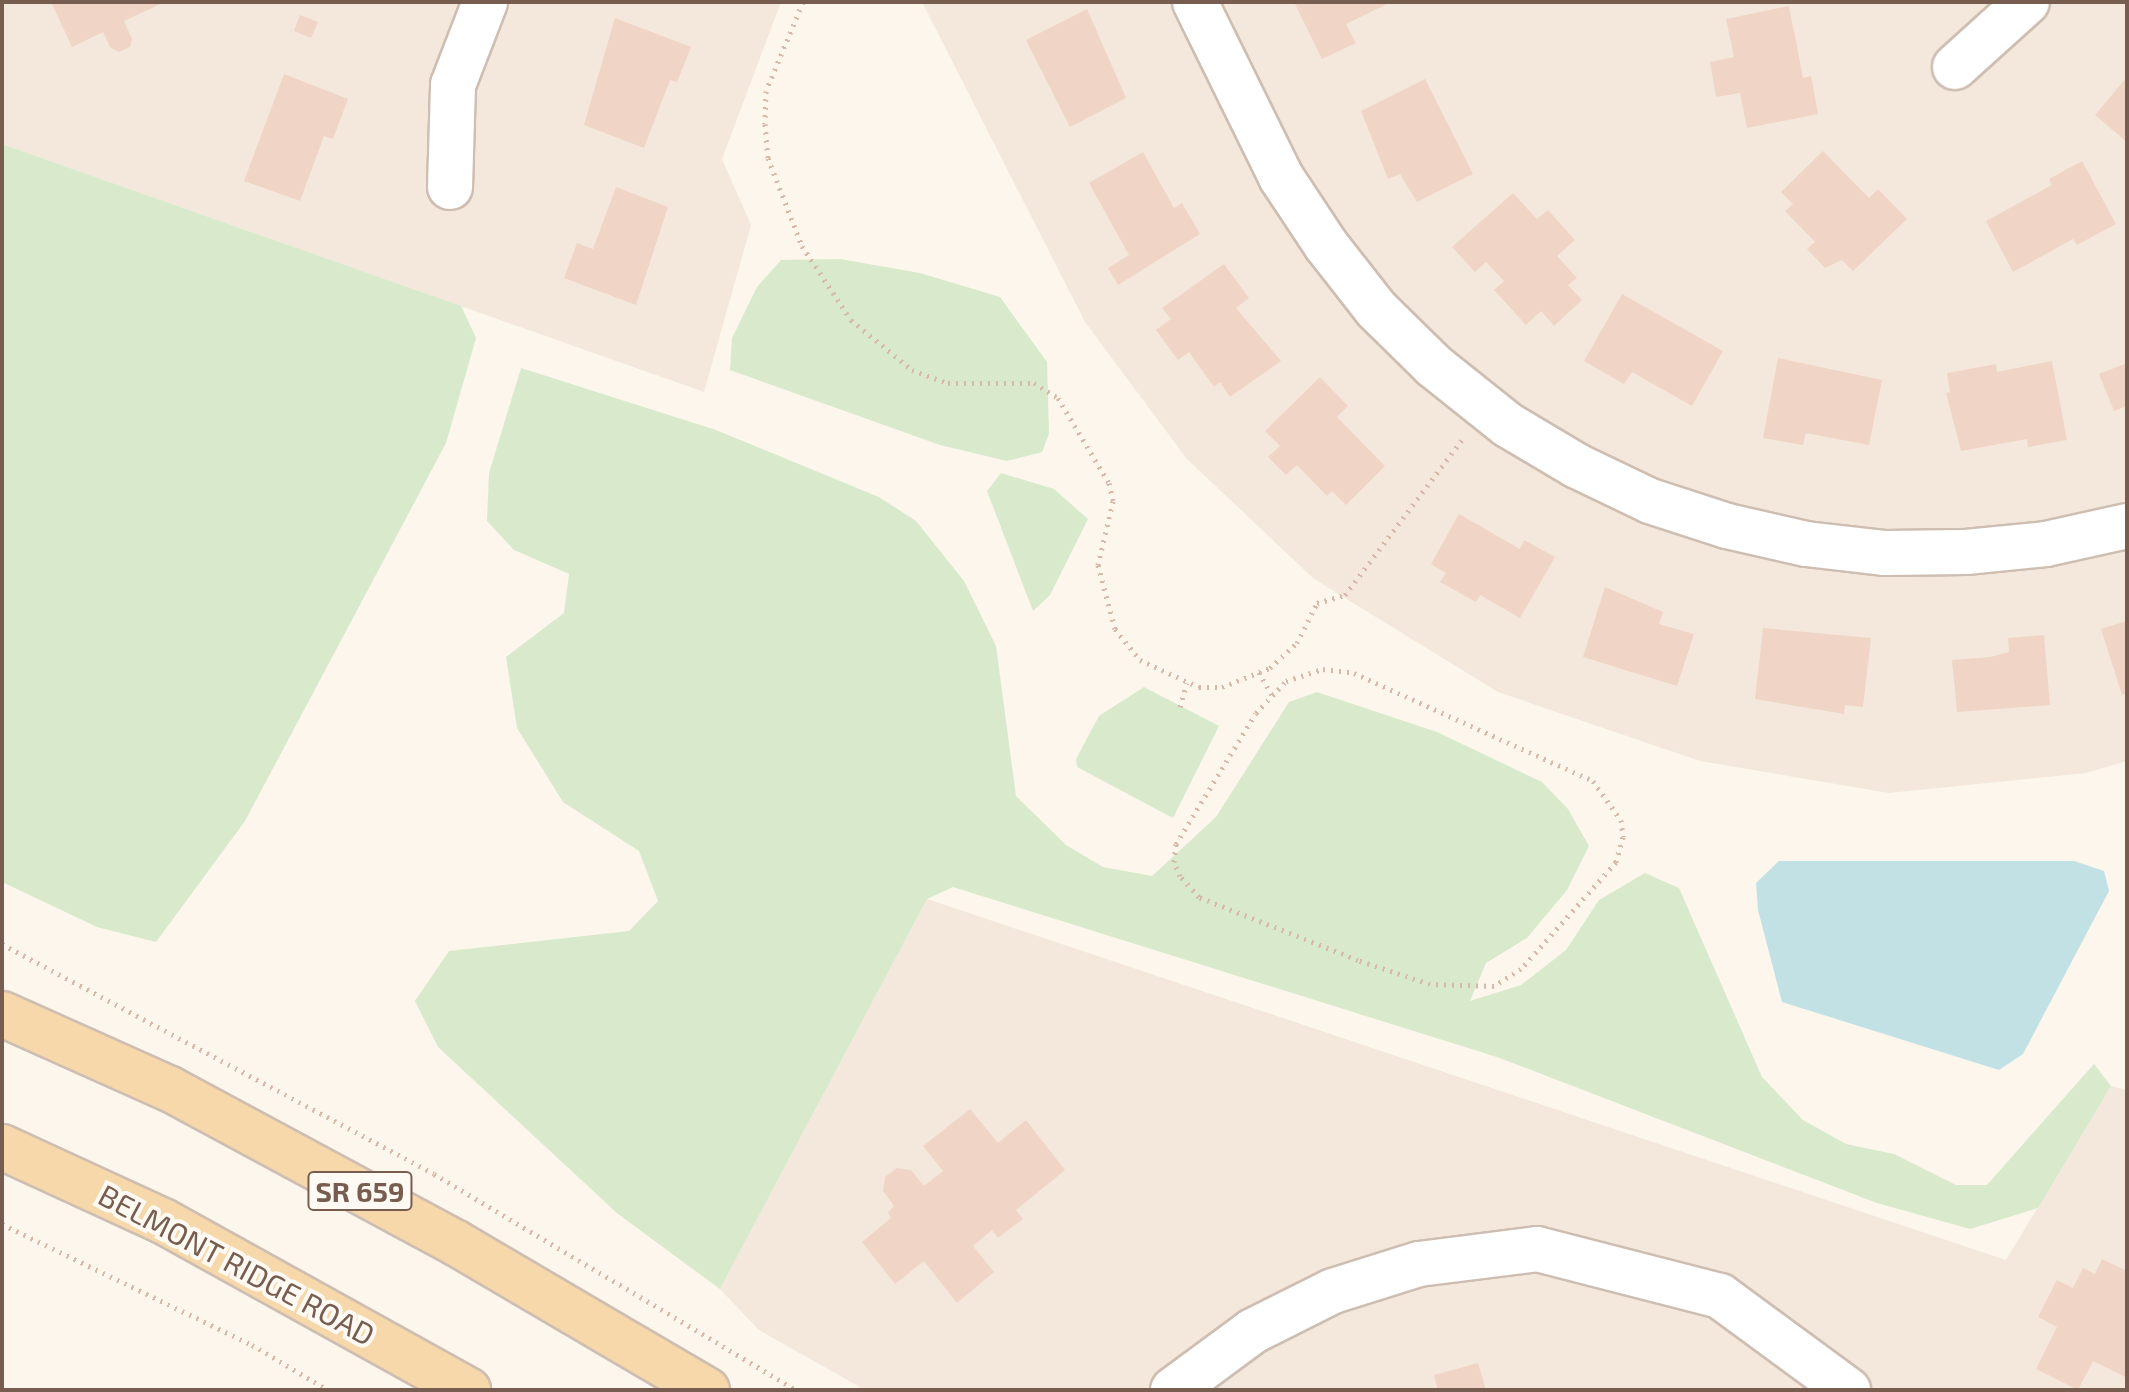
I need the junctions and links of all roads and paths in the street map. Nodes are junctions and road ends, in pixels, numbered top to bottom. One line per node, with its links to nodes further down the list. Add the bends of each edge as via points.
1 (485, 2): 6 (street, via 453,85)
2 (803, 2): 10 (path, via 766,91 765,124 772,172 802,246 851,320 912,370 948,383 1034,383 1058,398 1109,483 1113,501 1098,565 1115,629 1140,660)
3 (1195, 2): 7 (street, via 1281,177 1326,245 1376,309)
4 (2027, 2): 5 (street)
5 (1955, 67)
6 (450, 187)
7 (1486, 407): 8 (street, via 1577,466 1650,501 1806,544 1885,553 1966,552 2046,544); 9 (path, via 1345,595 1317,603 1286,656)
8 (2127, 526)
9 (1259, 672): 10 (path, via 1222,687); 11 (path)
10 (1187, 683): 12 (path)
11 (1272, 695): 11 (path, via 1303,672 1354,673 1593,781 1621,820 1616,862 1521,969 1494,986 1430,984 1199,897 1174,862 1176,844)
12 (1180, 707)
13 (2, 944): 20 (path, via 434,1174)
14 (2, 1014): 19 (main road, SR 659, via 184,1096 456,1243)
15 (2, 1147): 18 (main road, BELMONT RIDGE ROAD, via 163,1221)
16 (2, 1224): 17 (path, via 238,1338)
17 (328, 1390)
18 (468, 1390)
19 (707, 1390)
20 (797, 1390)
21 (1173, 1390): 22 (street, via 1253,1331 1333,1291 1419,1264 1537,1249 1720,1296)
22 (1848, 1390)

